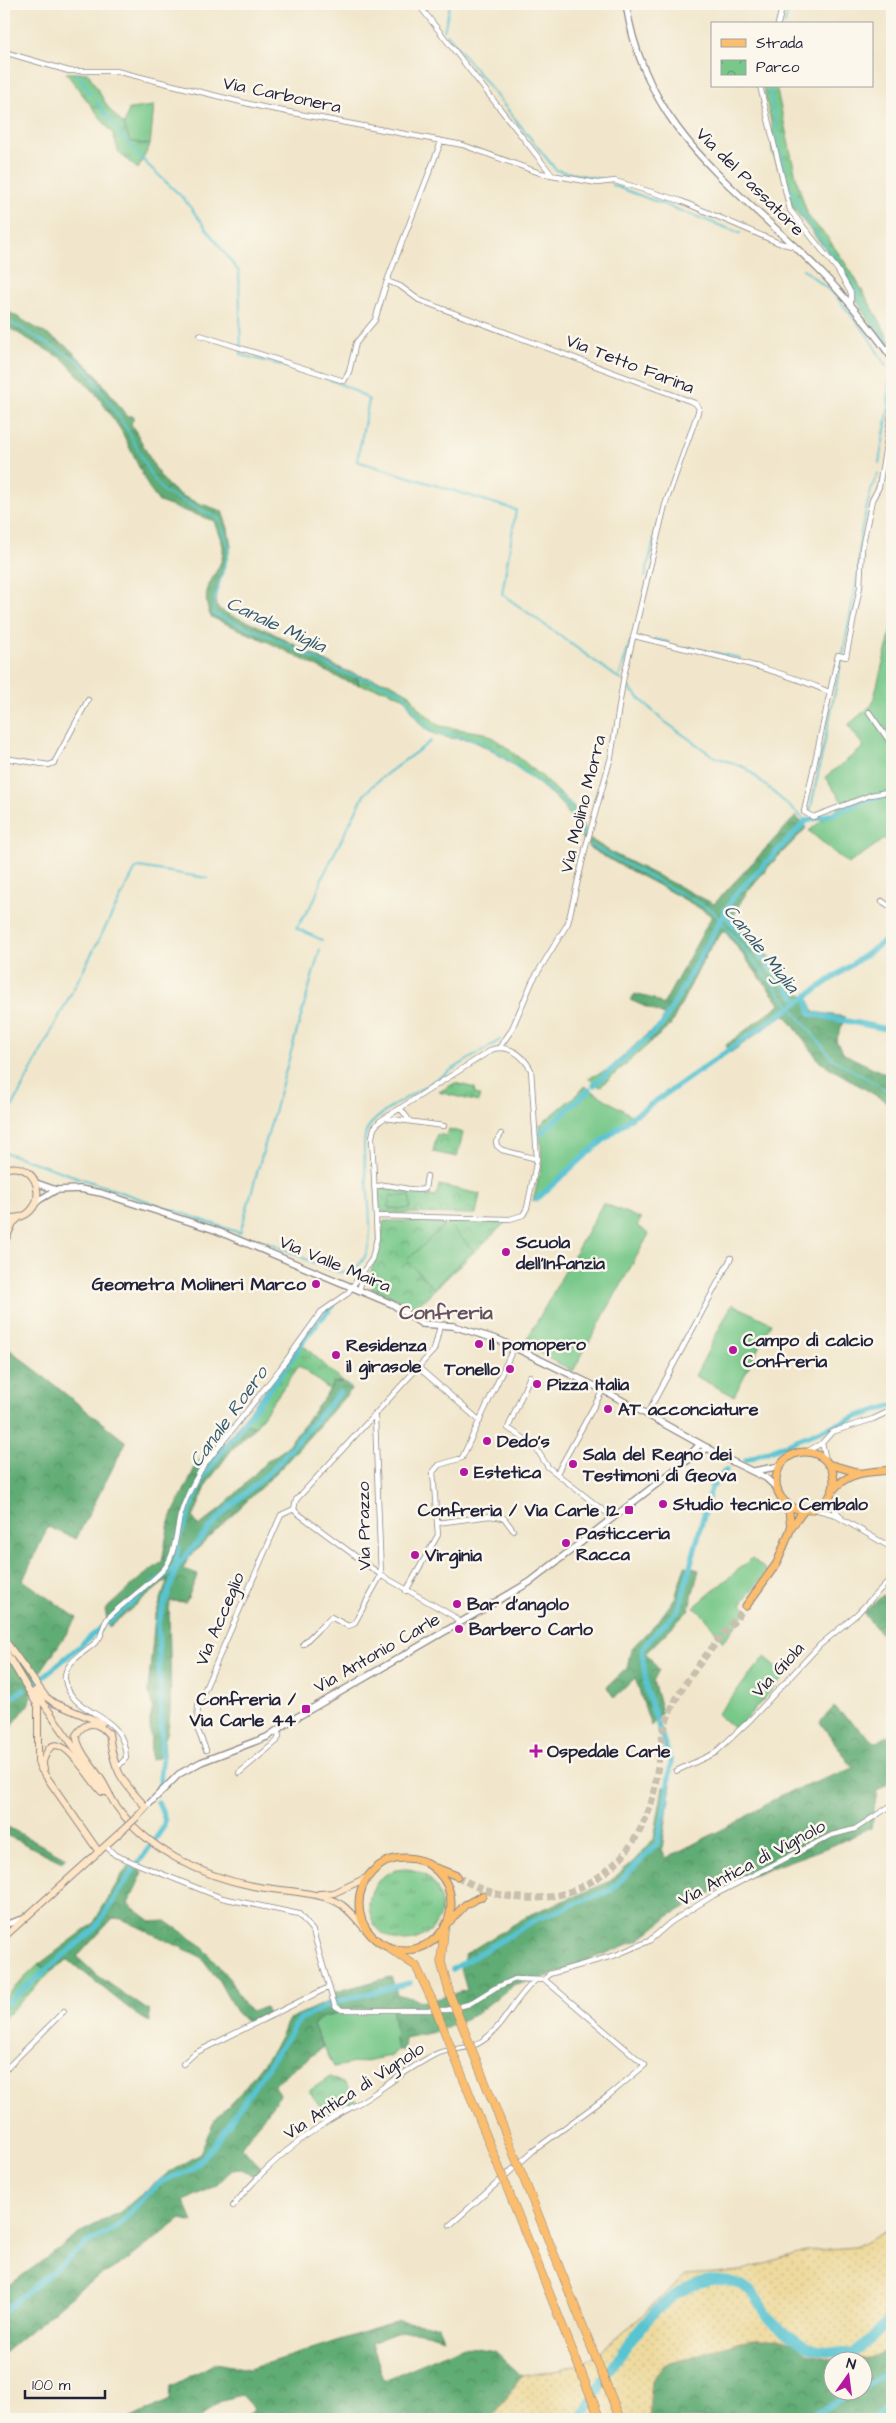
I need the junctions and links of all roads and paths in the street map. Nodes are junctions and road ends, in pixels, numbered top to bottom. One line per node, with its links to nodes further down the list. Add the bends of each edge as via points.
1 (418, 4): 8 (street)
2 (626, 4): 9 (street, Via del Passatore, via 638,56 654,91 680,134 705,163)
3 (783, 4): 4 (street)
4 (778, 22)
5 (4, 52): 7 (street, Via Carbonera, via 69,71 116,71 262,107)
6 (760, 88): 11 (street, via 790,210 838,269 851,293)
7 (441, 142): 8 (street, Via Carbonera, via 463,145 523,168); 10 (street)
8 (552, 175): 9 (street, Via Carbonera, via 597,183 615,181 681,201)
9 (792, 246): 11 (street, Via del Passatore)
10 (387, 281): 12 (street, via 375,320 356,343 344,381); 15 (street, Via Tetto Farina, via 419,300 698,405 665,505)
11 (851, 304): 13 (street, Via del Passatore)
12 (200, 335)
13 (892, 358)
14 (892, 408): 16 (street, via 879,487 872,500 862,548 860,587 846,657 838,655)
15 (635, 636): 16 (street, via 746,662); 24 (street, Via Molino Morra, via 624,675 611,758 568,923 533,980 511,1031)
16 (829, 692): 21 (street, via 804,810 806,814 813,817 871,795)
17 (88, 700): 20 (street, via 54,763)
18 (869, 712): 19 (street)
19 (892, 745)
20 (4, 758)
21 (892, 791)
22 (882, 902): 23 (street)
23 (892, 908)
24 (499, 1048): 25 (street, Via Molino Morra); 30 (street, via 518,1053 531,1070)
25 (400, 1108): 26 (street, Via Molino Morra); 27 (street)
26 (385, 1118): 27 (street); 34 (street, Via Molino Morra, via 374,1128 372,1137)
27 (410, 1120): 28 (street)
28 (444, 1126)
29 (501, 1134): 30 (street, via 496,1142 502,1150)
30 (537, 1159): 37 (street, via 527,1208 518,1218)
31 (4, 1169): 33 (main road, via 25,1171)
32 (427, 1176): 34 (street, via 425,1189 418,1191 388,1184)
33 (36, 1183): 35 (street, Via Valle Maira); 36 (main road)
34 (374, 1187): 37 (street, Via Molino Morra)
35 (56, 1190): 36 (street); 43 (street, Via Valle Maira, via 101,1192 230,1236)
36 (34, 1206): 39 (main road)
37 (376, 1216): 42 (street, Via Molino Morra, via 374,1251)
38 (4, 1217): 39 (main road)
39 (20, 1217): 40 (main road)
40 (4, 1243)
41 (731, 1258): 51 (street)
42 (364, 1272): 43 (street, Via Molino Morra); 44 (street, Via Molino Morra)
43 (352, 1287): 44 (street, Via Valle Maira); 89 (street, Via Molino Morra, via 341,1300 322,1312 192,1483 169,1563 108,1618 98,1640 66,1668 67,1687 76,1701 112,1724 119,1735 126,1758)
44 (359, 1290): 45 (street, Via Valle Maira, via 392,1304 422,1324)
45 (440, 1326): 46 (street, Via Valle Maira, via 458,1327); 47 (street, via 434,1350)
46 (514, 1347): 49 (street, Via Valle Maira); 53 (street)
47 (419, 1368): 52 (street); 53 (street)
48 (530, 1376): 63 (street, via 508,1428 534,1445 548,1467)
49 (603, 1390): 51 (street, Via Valle Maira); 63 (street)
50 (892, 1410): 55 (street, via 832,1432)
51 (647, 1414): 54 (street, Via Valle Maira)
52 (375, 1417): 68 (street, via 296,1500); 77 (street, Via Prazzo)
53 (480, 1421): 73 (street, via 462,1458 439,1465 433,1472)
54 (700, 1444): 56 (street, Via Valle Maira); 58 (street, Via Antonio Carle)
55 (822, 1444): 57 (street); 59 (street)
56 (708, 1448): 58 (street, Via Antonio Carle); 62 (street, Via Valle Maira)
57 (806, 1452): 59 (main road); 60 (main road, via 792,1456)
58 (685, 1462): 71 (street, Via Antonio Carle)
59 (827, 1462): 64 (main road); 66 (main road, via 833,1472)
60 (781, 1466): 62 (street); 65 (main road)
61 (892, 1470): 64 (main road)
62 (754, 1471): 65 (street, Via Valle Maira)
63 (557, 1473): 71 (street)
64 (860, 1473): 66 (main road, via 844,1480)
65 (778, 1489): 67 (main road)
66 (831, 1495): 69 (main road); 72 (street, via 832,1506)
67 (788, 1504): 70 (main road); 74 (main road)
68 (294, 1508): 77 (street); 88 (street, Via Acceglio, via 281,1515 198,1705 197,1728)
69 (814, 1508): 70 (main road); 72 (street)
70 (804, 1510): 74 (main road)
71 (613, 1518): 81 (street, Via Antonio Carle, via 530,1582)
72 (843, 1520): 76 (street)
73 (437, 1523): 75 (street, via 490,1516 504,1518); 79 (street, via 438,1535)
74 (791, 1528): 80 (main road, via 777,1563)
75 (513, 1530)
76 (892, 1548)
77 (381, 1575): 79 (street); 84 (street, Via Prazzo, via 354,1624 348,1626 331,1617)
78 (892, 1578): 90 (street, Via Giola, via 857,1614 820,1645 715,1753)
79 (406, 1591): 81 (street)
80 (746, 1606)
81 (459, 1622): 86 (street, Via Antonio Carle)
82 (4, 1639): 87 (main road, via 45,1696 54,1703 101,1721 108,1728)
83 (4, 1644): 93 (main road)
84 (303, 1644)
85 (4, 1649): 92 (main road, via 38,1706 38,1762)
86 (277, 1730): 91 (street, via 280,1736 277,1741); 96 (street, Via Antonio Carle, via 179,1774)
87 (109, 1735): 89 (main road, via 111,1756); 94 (main road, via 96,1724 81,1727 76,1735 78,1746)
88 (206, 1750)
89 (117, 1768): 96 (main road, via 127,1787)
90 (676, 1771)
91 (239, 1772)
92 (45, 1775): 93 (main road, via 42,1762 47,1750 62,1746 97,1788); 98 (main road)
93 (110, 1798): 94 (main road)
94 (115, 1804): 102 (main road, via 162,1850 190,1866 241,1884)
95 (892, 1805): 111 (street, Via Antica di Vignolo, via 855,1829 832,1835 714,1895 671,1922 649,1941 616,1955 549,1974)
96 (146, 1807): 97 (main road, Via Antonio Carle, bridge)
97 (106, 1846): 98 (main road, Via Antonio Carle); 112 (street, via 115,1855 202,1891 240,1903 299,1914 313,1931)
98 (99, 1852): 104 (main road, Via Antonio Carle)
99 (430, 1865): 100 (main road); 101 (main road, via 418,1860 392,1859); 106 (main road, via 447,1885 451,1898)
100 (457, 1876)
101 (366, 1878): 102 (main road, via 334,1893); 107 (main road, via 358,1904)
102 (301, 1894): 107 (main road, via 333,1900)
103 (482, 1896): 106 (main road, via 465,1904)
104 (25, 1918): 105 (street); 108 (main road, Via Antonio Carle)
105 (4, 1926)
106 (446, 1926): 109 (main road, via 434,1941 420,1948 406,1951); 119 (highway, bridge, via 440,1962 450,1995)
107 (366, 1930): 109 (main road)
108 (4, 1934)
109 (390, 1949): 118 (highway, bridge, via 416,1966 431,1998)
110 (536, 1980): 111 (street, Via Antica di Vignolo); 112 (street, via 515,1979 469,2004 447,2010 352,2010 337,2007); 116 (street, Via Antica di Vignolo, via 498,2026 478,2044 438,2053 327,2121 292,2145 252,2182)
111 (545, 1980): 117 (street, via 645,2065 533,2151)
112 (329, 1987): 114 (street, via 195,2053)
113 (64, 2011): 115 (street)
114 (182, 2064)
115 (4, 2070)
116 (233, 2206)
117 (450, 2225)
118 (600, 2419)
119 (620, 2419)

